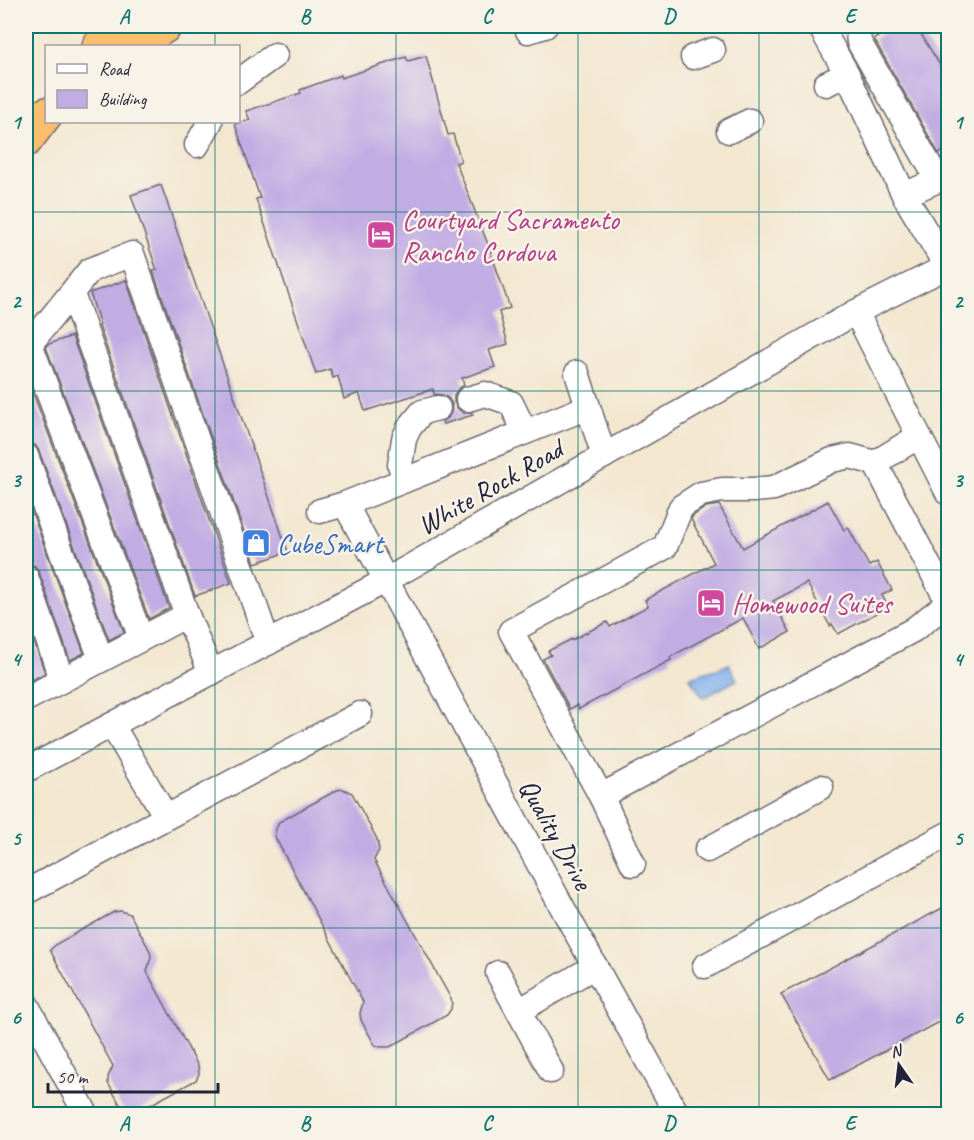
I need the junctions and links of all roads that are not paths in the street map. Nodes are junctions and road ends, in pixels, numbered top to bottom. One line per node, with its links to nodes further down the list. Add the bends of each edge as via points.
1 (116, 26): 7 (highway)
2 (165, 26): 8 (highway)
3 (526, 26): 4 (street, via 528,31)
4 (545, 26)
5 (820, 26): 15 (street, via 836,79)
6 (857, 26): 15 (street, via 859,42 938,180)
7 (100, 45)
8 (135, 45)
9 (275, 55): 10 (street)
10 (240, 81)
11 (45, 115): 13 (highway)
12 (209, 123): 14 (street)
13 (26, 140)
14 (197, 145)
15 (904, 195): 16 (street)
16 (948, 266): 18 (street, White Rock Road)
17 (72, 294): 19 (street); 36 (street); 38 (street, via 90,270 132,254)
18 (856, 312): 25 (street); 27 (street, White Rock Road)
19 (28, 346): 37 (street)
20 (577, 373): 22 (street)
21 (468, 399): 24 (street, via 485,394 511,403)
22 (588, 407): 24 (street); 27 (street)
23 (438, 408): 29 (street, via 422,412 409,428 400,465)
24 (525, 432): 29 (street)
25 (919, 436): 28 (street); 30 (street)
26 (26, 456): 39 (street)
27 (604, 456): 34 (street, White Rock Road)
28 (875, 463): 35 (street); 47 (street, via 850,456 832,460 774,488 701,494 681,507 665,547 511,631)
29 (405, 480): 31 (street)
30 (948, 493)
31 (345, 504): 32 (street); 34 (street, Quality Drive)
32 (320, 512)
33 (26, 577): 41 (street)
34 (385, 581): 38 (street, White Rock Road); 53 (street, Quality Drive)
35 (948, 603): 47 (street, via 913,630)
36 (187, 615): 37 (street); 40 (street)
37 (141, 638): 39 (street)
38 (268, 643): 40 (street, White Rock Road)
39 (101, 659): 41 (street)
40 (211, 673): 44 (street, White Rock Road)
41 (62, 680): 42 (street)
42 (26, 699)
43 (360, 714): 48 (street)
44 (112, 725): 45 (street, White Rock Road); 48 (street)
45 (26, 770)
46 (820, 787): 50 (street)
47 (600, 796): 51 (street)
48 (166, 817): 52 (street)
49 (948, 834): 54 (street)
50 (706, 850)
51 (633, 864)
52 (26, 892)
53 (595, 966): 57 (street); 60 (street, Quality Drive)
54 (705, 966)
55 (498, 973): 57 (street)
56 (26, 1004): 59 (street)
57 (519, 1011): 58 (street)
58 (551, 1071)
59 (86, 1114)
60 (677, 1114)

